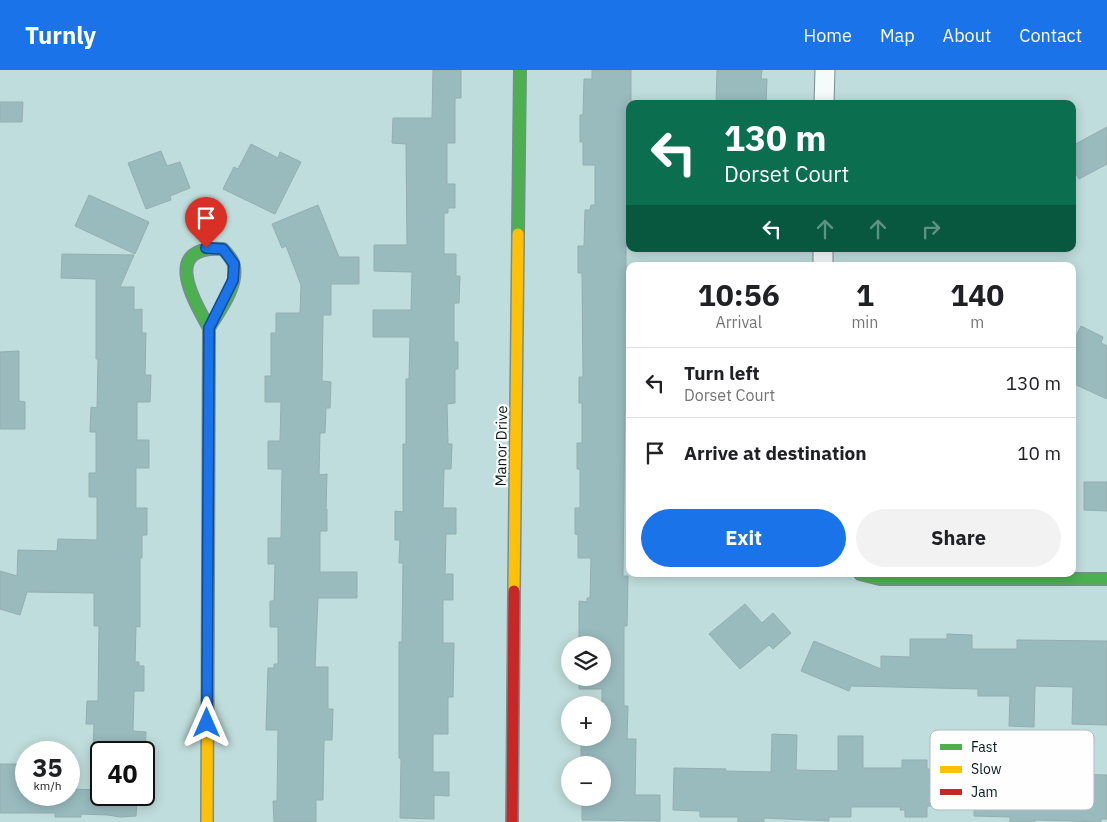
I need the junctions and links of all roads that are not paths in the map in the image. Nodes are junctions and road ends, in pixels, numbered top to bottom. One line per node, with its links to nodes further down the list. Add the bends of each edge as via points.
1 (520, 70): 8 (street, Manor Drive)
2 (825, 70): 3 (street)
3 (824, 100)
4 (209, 328): 4 (street, via 233,280 234,264 223,249 206,248 192,256 185,269 186,284); 7 (street)
5 (872, 577): 6 (street)
6 (1107, 579)
7 (207, 822)
8 (512, 822)

